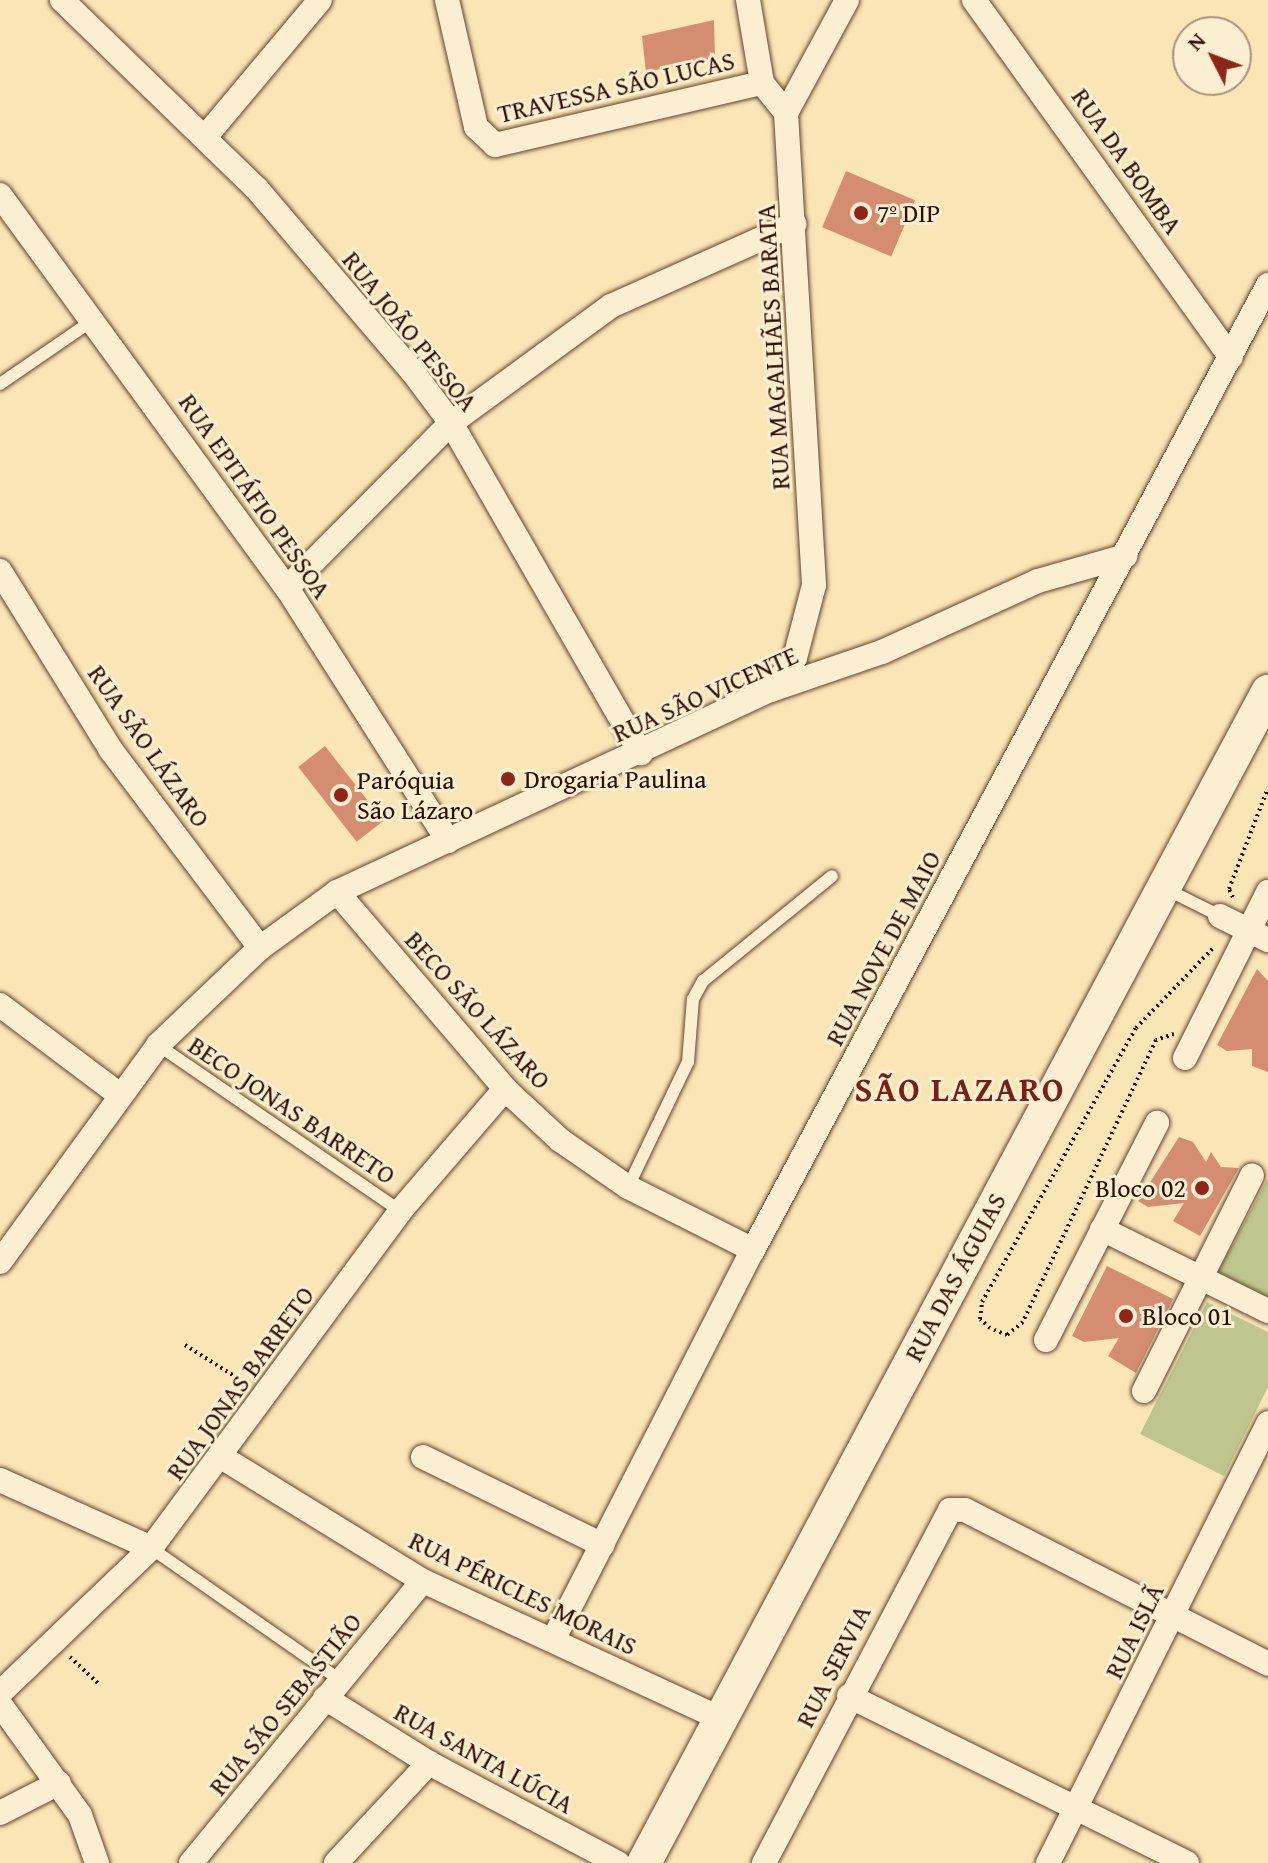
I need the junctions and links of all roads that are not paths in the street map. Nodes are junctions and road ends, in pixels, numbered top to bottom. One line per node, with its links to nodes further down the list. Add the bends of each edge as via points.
1 (320, 0): 9 (street)
2 (447, 0): 7 (street, TRAVESSA SÃO LUCAS, via 476,127 495,145)
3 (748, 0): 7 (street)
4 (847, 0): 8 (street)
5 (974, 0): 14 (street, RUA DA BOMBA)
6 (65, 1): 9 (street, RUA JOÃO PESSOA)
7 (762, 83): 8 (street)
8 (786, 113): 11 (street, RUA MAGALHÃES BARATA)
9 (206, 136): 16 (street, RUA JOÃO PESSOA)
10 (0, 195): 13 (street, RUA EPITÁFIO PESSOA)
11 (794, 224): 16 (street, via 611,306); 20 (street, RUA MAGALHÃES BARATA, via 814,585 795,658)
12 (1268, 285): 14 (street, RUA NOVE DE MAIO)
13 (95, 319): 15 (lane); 19 (street, RUA EPITÁFIO PESSOA)
14 (1231, 357): 17 (street, RUA NOVE DE MAIO)
15 (0, 384)
16 (451, 423): 19 (street); 22 (street, RUA JOÃO PESSOA)
17 (1125, 556): 20 (street, RUA SÃO VICENTE, via 1038,581 882,652); 41 (street, RUA NOVE DE MAIO)
18 (0, 571): 29 (street, RUA SÃO LÁZARO, via 111,750)
19 (287, 588): 23 (street, RUA EPITÁFIO PESSOA)
20 (771, 690): 22 (street, RUA SÃO VICENTE)
21 (1268, 692): 25 (street, RUA DAS ÁGUIAS)
22 (641, 753): 23 (street, RUA SÃO VICENTE)
23 (448, 841): 26 (street, RUA SÃO VICENTE)
24 (832, 876): 37 (lane, via 703,981 693,999 688,1062)
25 (1162, 887): 28 (lane); 61 (street, RUA DAS ÁGUIAS)
26 (337, 892): 29 (street, RUA SÃO VICENTE); 33 (street, BECO SÃO LÁZARO)
27 (1268, 892): 28 (street)
28 (1244, 928): 32 (street)
29 (260, 948): 31 (street, RUA SÃO VICENTE)
30 (0, 1005): 34 (street)
31 (158, 1045): 34 (street, RUA SÃO VICENTE); 38 (lane, BECO JONAS BARRETO)
32 (1185, 1058)
33 (505, 1089): 37 (street, BECO SÃO LÁZARO, via 560,1140); 38 (street, RUA JONAS BARRETO)
34 (117, 1093): 40 (street, RUA SÃO VICENTE)
35 (1157, 1123): 39 (street)
36 (1252, 1175): 43 (street)
37 (628, 1187): 41 (street, BECO SÃO LÁZARO)
38 (400, 1211): 49 (street, RUA JONAS BARRETO)
39 (1102, 1229): 43 (street); 45 (street)
40 (8, 1232): 42 (street, RUA SÃO VICENTE)
41 (753, 1250): 51 (street, RUA NOVE DE MAIO)
42 (0, 1262)
43 (1200, 1278): 44 (street); 46 (street)
44 (1268, 1311)
45 (1046, 1340)
46 (1144, 1391)
47 (1268, 1423): 54 (street, RUA ISLÃ)
48 (423, 1457): 51 (street)
49 (223, 1458): 52 (street, RUA JONAS BARRETO); 53 (street, RUA PÉRICLES MORAIS)
50 (0, 1480): 52 (street)
51 (603, 1545): 55 (street, RUA NOVE DE MAIO)
52 (151, 1548): 57 (lane); 58 (street, RUA JONAS BARRETO)
53 (423, 1581): 55 (street, RUA PÉRICLES MORAIS); 57 (street, RUA SÃO SEBASTIÃO)
54 (1172, 1616): 56 (street); 59 (street, RUA SERVIA, via 965,1510 950,1510); 64 (street, RUA ISLÃ)
55 (553, 1640): 61 (street, RUA PÉRICLES MORAIS)
56 (1268, 1664)
57 (332, 1689): 62 (street, RUA SANTA LÚCIA); 67 (street, RUA SÃO SEBASTIÃO)
58 (0, 1693)
59 (849, 1696): 64 (street); 71 (street, RUA SERVIA)
60 (0, 1704): 63 (street)
61 (721, 1719): 70 (street, RUA DAS ÁGUIAS)
62 (429, 1763): 68 (street); 69 (street, RUA SANTA LÚCIA)
63 (59, 1783): 65 (street); 66 (street, via 80,1815)
64 (1077, 1807): 72 (street, RUA ISLÃ); 73 (street)
65 (0, 1813)
66 (97, 1863)
67 (191, 1863)
68 (336, 1863)
69 (618, 1863)
70 (644, 1863)
71 (764, 1863)
72 (1048, 1863)
73 (1187, 1863)

